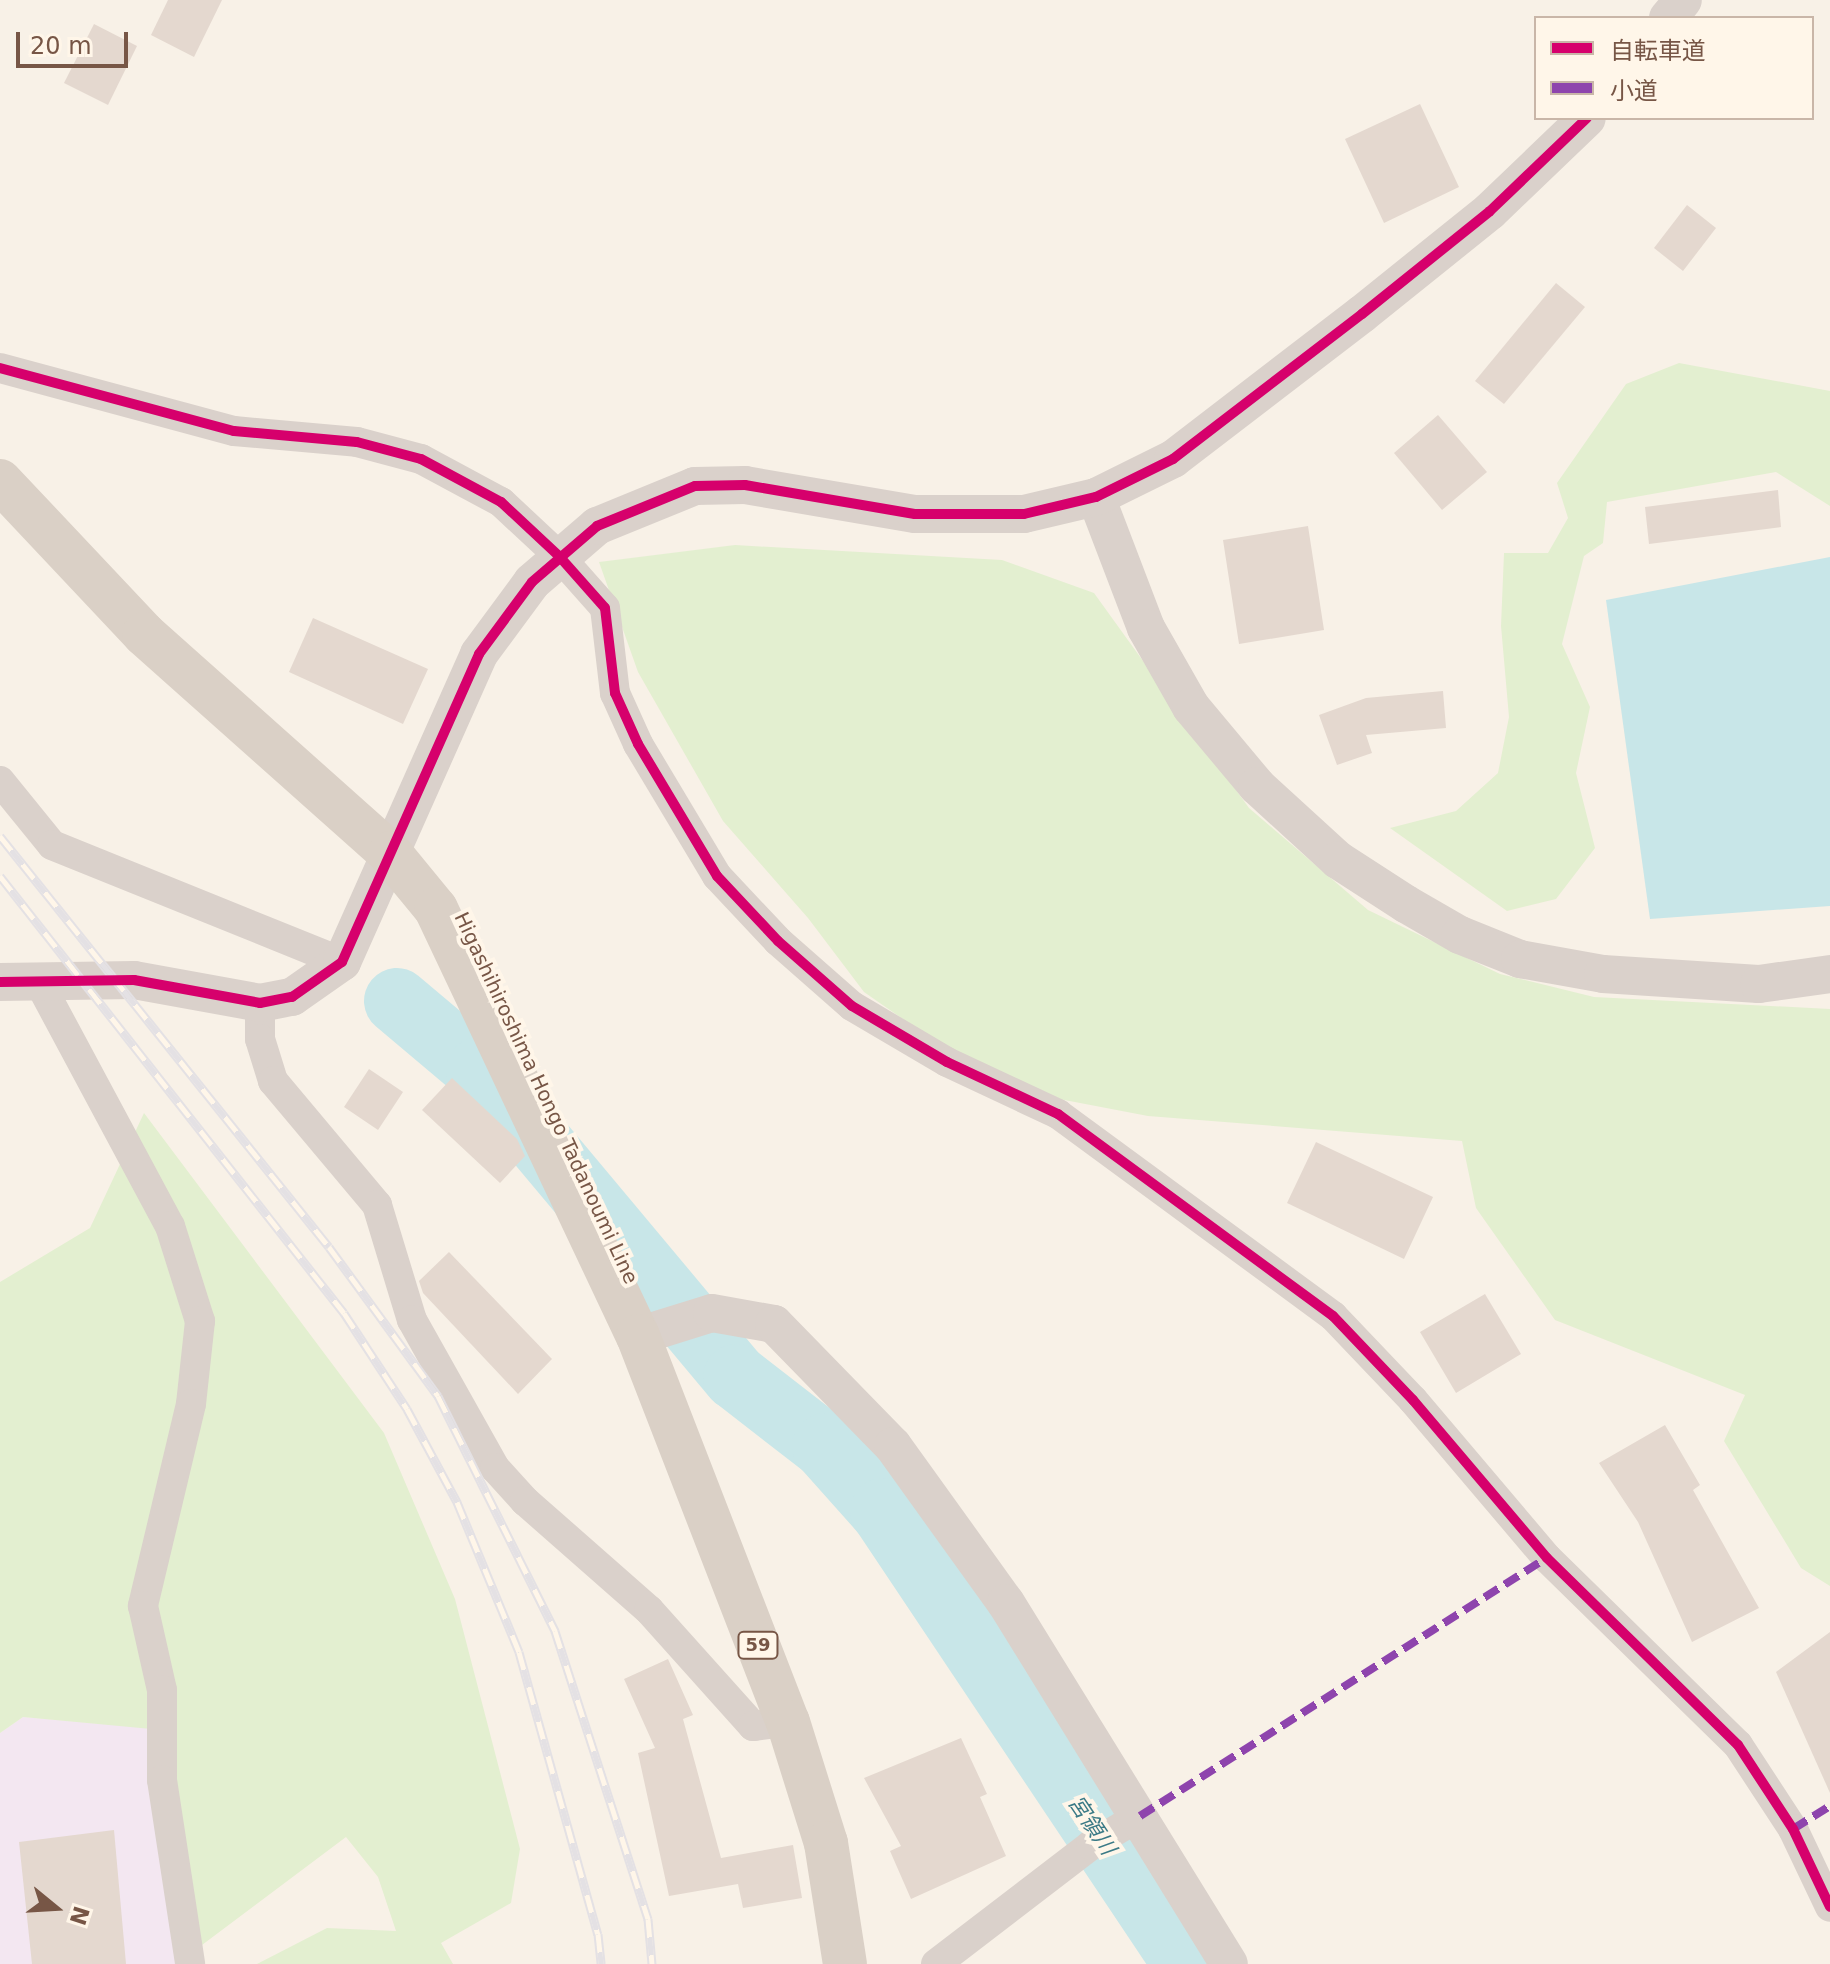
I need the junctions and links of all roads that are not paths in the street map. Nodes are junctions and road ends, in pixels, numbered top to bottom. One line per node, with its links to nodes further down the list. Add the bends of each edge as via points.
1 (1683, 0): 2 (street)
2 (1670, 16)
3 (1585, 120): 6 (street, via 1490,211 1349,324 1173,459)
4 (0, 368): 7 (street, via 234,431 357,442 421,459 501,502)
5 (0, 481): 9 (main road, Higashihiroshima Hongo Tadanoumi Line / 59, via 144,634)
6 (1096, 497): 7 (street, via 1024,514 915,514 745,485 695,486 597,526); 11 (street, via 1146,628 1191,707 1257,786 1338,860 1460,935 1520,959 1603,974 1759,984)
7 (559, 556): 9 (street, via 532,582 479,654); 18 (street, via 605,608 615,693 638,744 717,876 758,920 852,1006 947,1062 1058,1114 1333,1316 1413,1400 1547,1558 1738,1745 1793,1829)
8 (0, 781): 10 (street, via 52,845)
9 (390, 853): 10 (street); 15 (main road, Higashihiroshima Hongo Tadanoumi Line / 59, via 436,909)
10 (342, 962): 14 (street, via 292,997)
11 (1830, 974)
12 (0, 982): 13 (street)
13 (39, 982): 14 (street, via 134,980); 19 (street, via 170,1226 200,1321 191,1404 143,1606 162,1690 162,1780)
14 (260, 1003): 16 (street, via 260,1039 273,1081 377,1205 412,1320 495,1468 649,1610 753,1726)
15 (638, 1336): 16 (main road, Higashihiroshima Hongo Tadanoumi Line / 59); 17 (street, via 712,1313 774,1324 893,1446 1006,1603)
16 (788, 1722): 20 (main road, Higashihiroshima Hongo Tadanoumi Line / 59, via 826,1843)
17 (1116, 1830): 21 (street); 22 (street)
18 (1830, 1907)
19 (190, 1964)
20 (845, 1964)
21 (936, 1964)
22 (1229, 1964)

